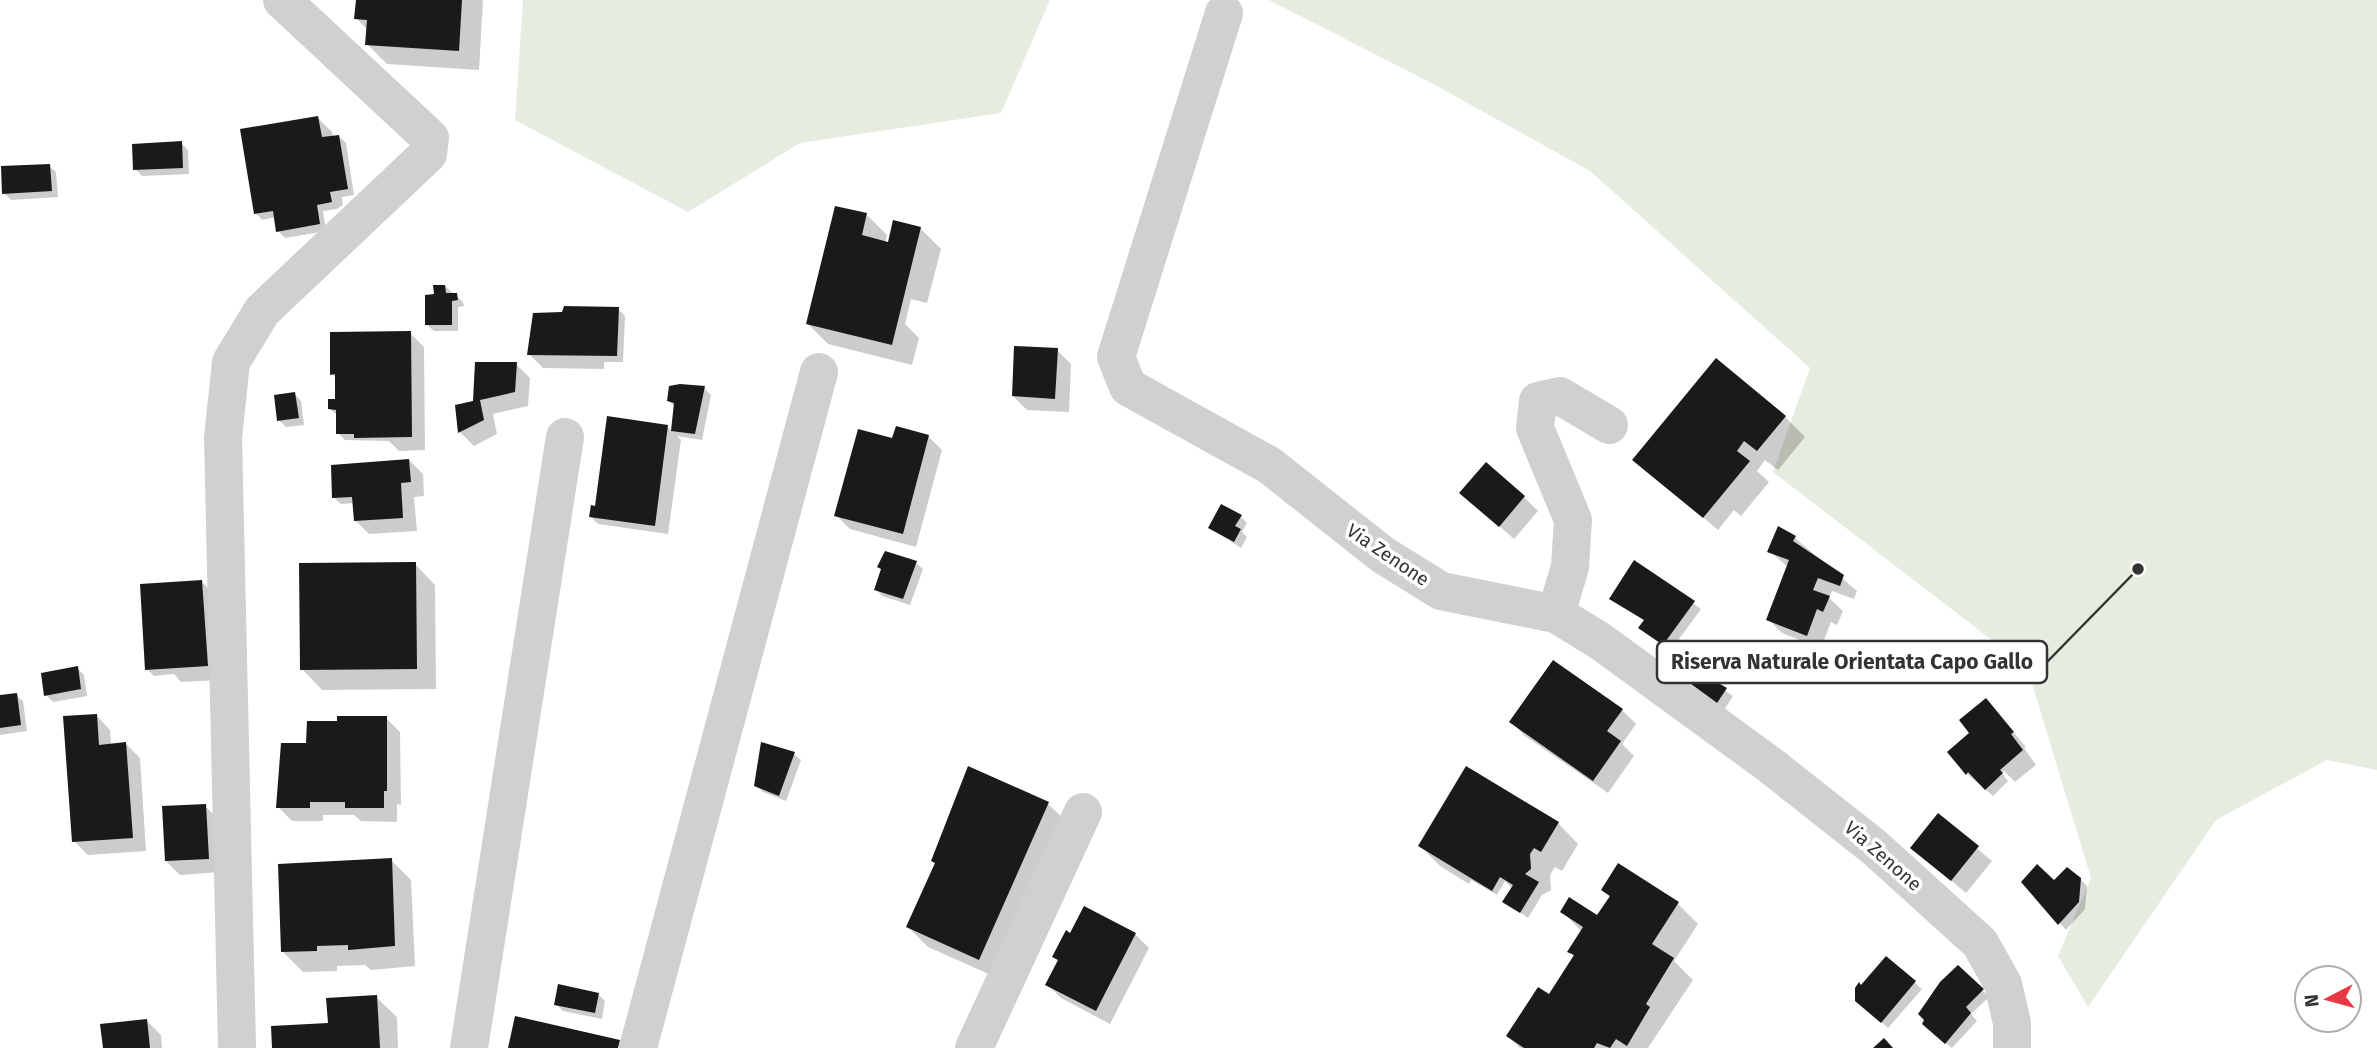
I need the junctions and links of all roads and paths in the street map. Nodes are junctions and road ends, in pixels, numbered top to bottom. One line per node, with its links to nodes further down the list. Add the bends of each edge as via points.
1 (282, 0): 8 (street, via 430,138 428,154 262,311 231,362 223,438)
2 (1224, 13): 6 (street, Via Zenone, via 1116,357 1128,387 1269,465 1383,555 1441,591)
3 (819, 372): 10 (street)
4 (1609, 425): 6 (street, via 1560,396 1538,401 1535,428 1573,520 1570,567)
5 (565, 437): 9 (street)
6 (1556, 614): 12 (street, Via Zenone, via 1600,641 1874,846 1980,943 2003,984)
7 (1083, 812): 11 (street)
8 (237, 1048)
9 (469, 1048)
10 (638, 1048)
11 (974, 1048)
12 (2012, 1048)

